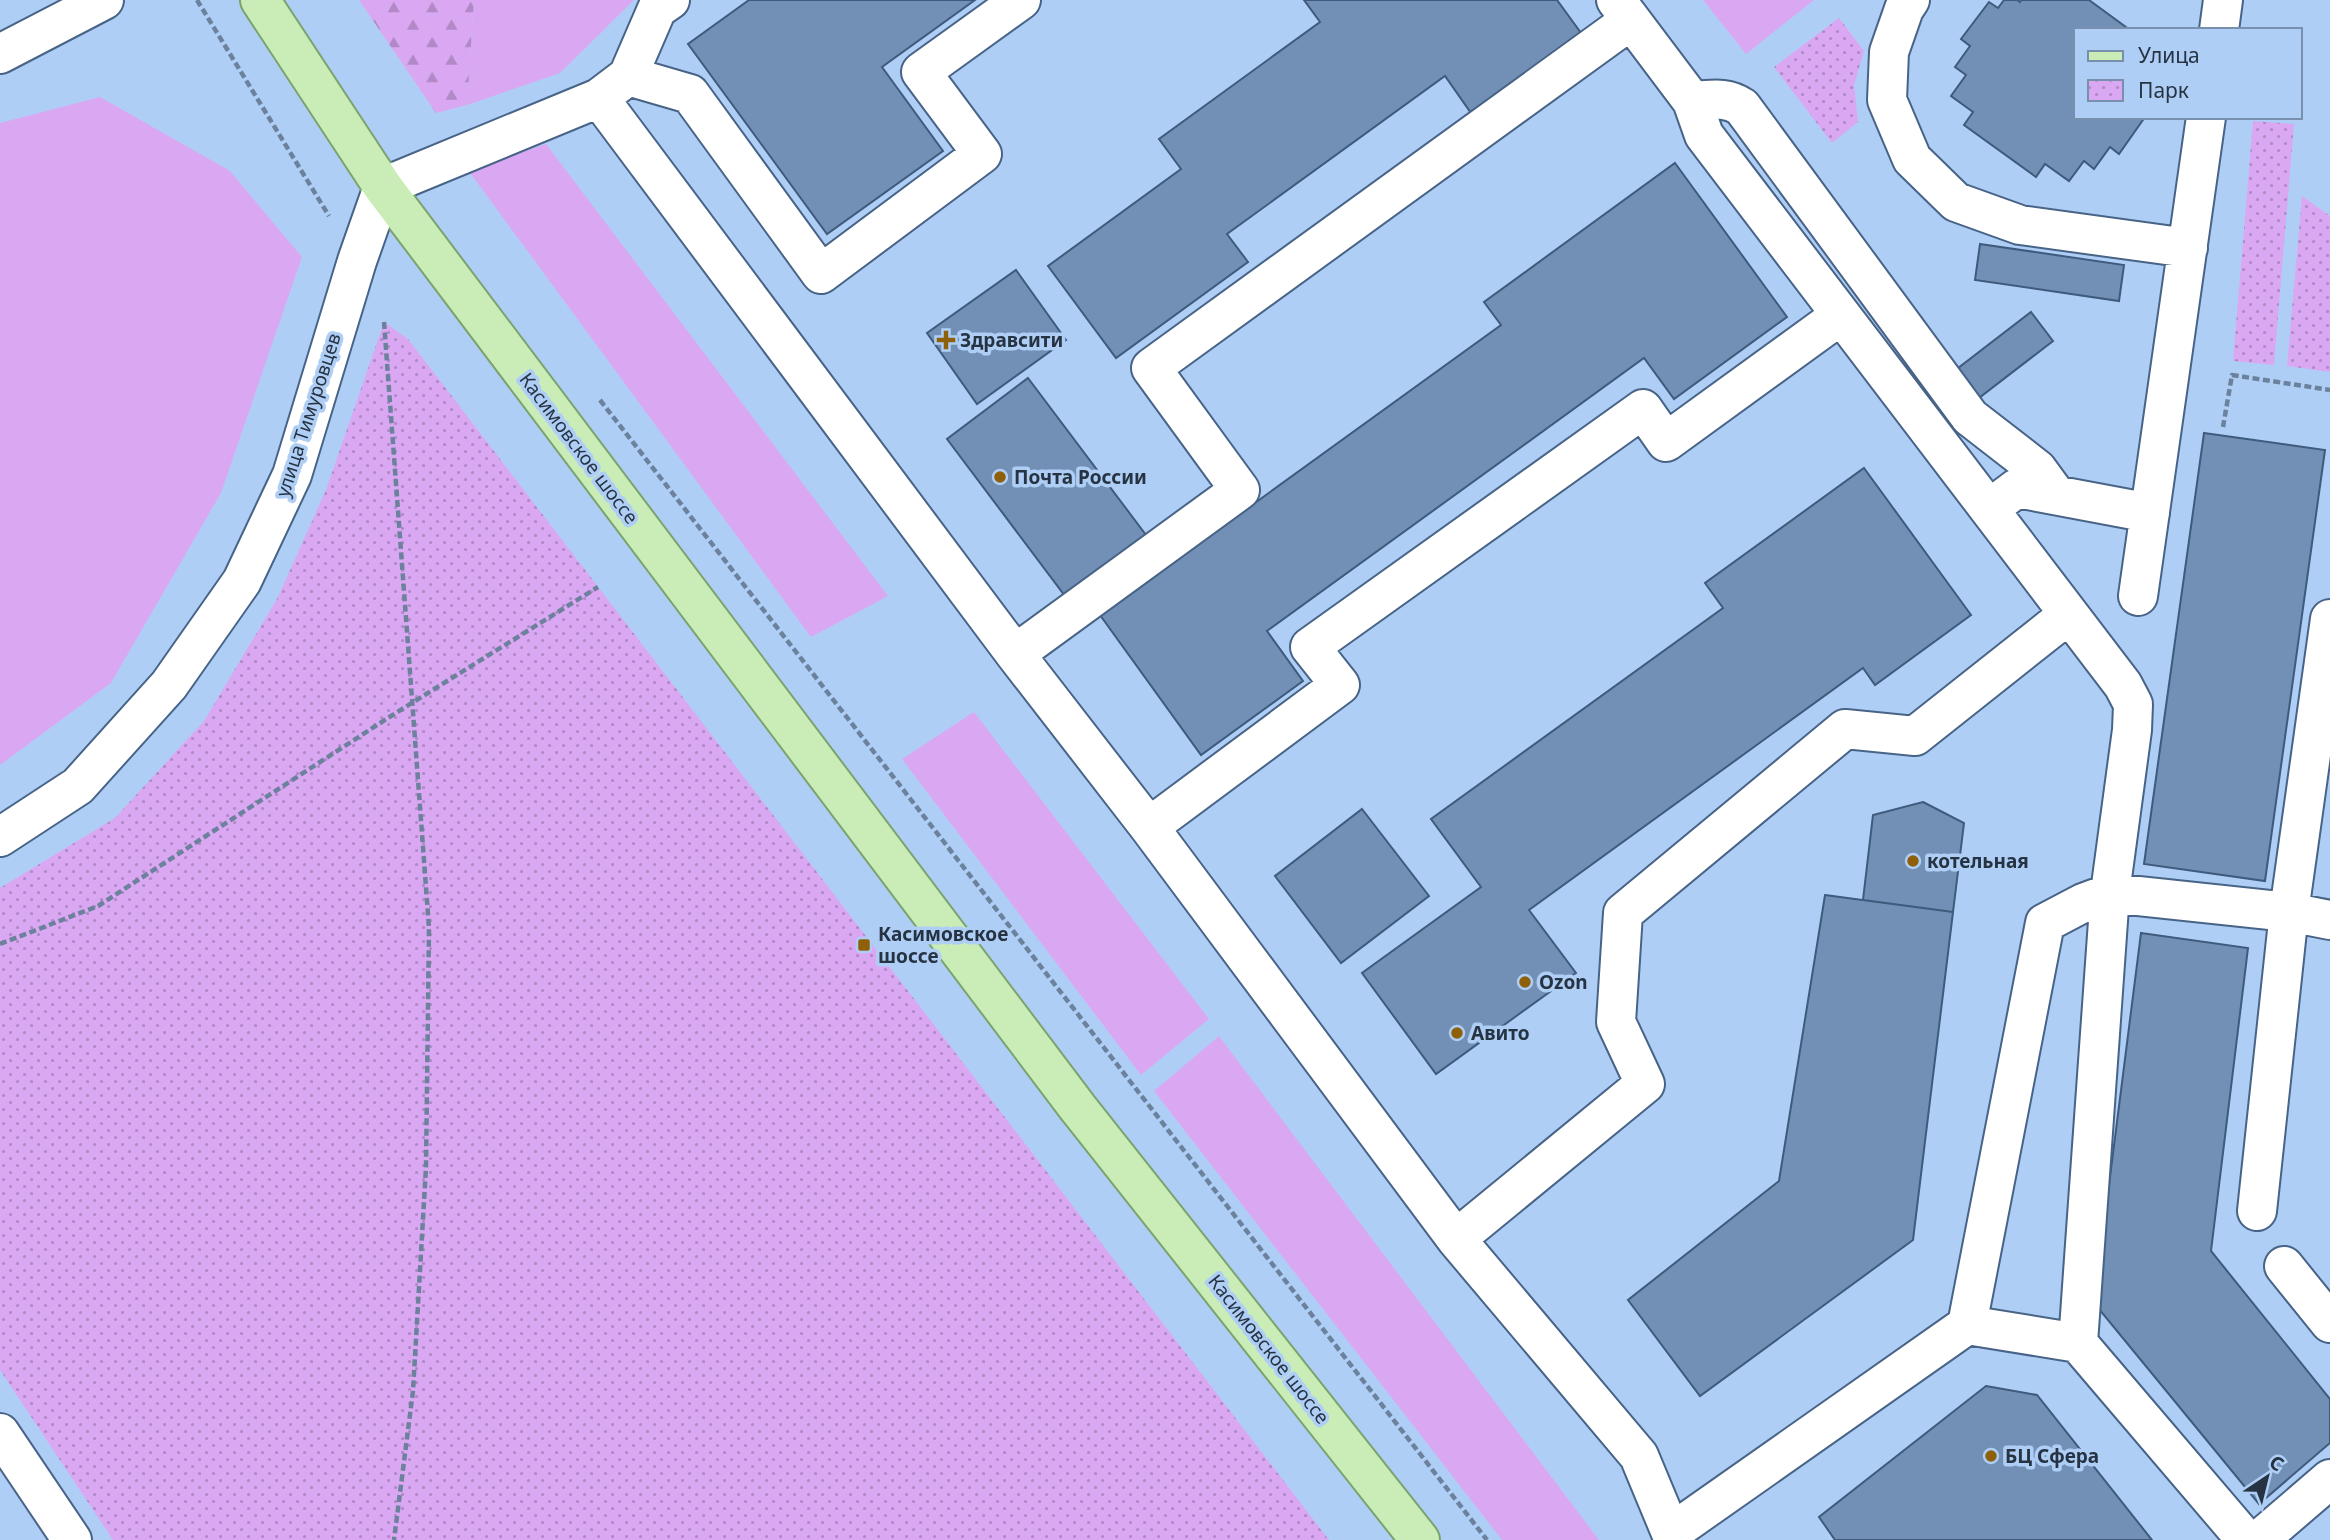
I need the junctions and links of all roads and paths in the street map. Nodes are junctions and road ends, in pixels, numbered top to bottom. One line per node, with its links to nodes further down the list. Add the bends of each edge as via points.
1 (104, 0): 10 (street)
2 (197, 0): 16 (path)
3 (260, 0): 14 (main road, Касимовское шоссе)
4 (670, 0): 11 (street, via 657,9)
5 (1021, 0): 11 (street, via 921,72 982,154 821,274 690,94)
6 (1910, 0): 15 (street, via 1889,52 1887,100 1912,159 1956,202 2020,225)
7 (2223, 0): 9 (street)
8 (1623, 10): 12 (street); 29 (street, via 1151,368 1240,490)
9 (2218, 28)
10 (0, 54)
11 (613, 87): 14 (street); 29 (street)
12 (1692, 101): 17 (street, via 1704,135); 22 (street, via 1724,98 1742,107 1970,417 2037,469)
13 (2206, 119): 15 (street)
14 (383, 187): 16 (street, улица Тимуровцев); 48 (main road, Касимовское шоссе, via 1078,1108)
15 (2188, 248): 24 (street)
16 (357, 261): 32 (street, улица Тимуровцев, via 292,475 243,581 169,685 78,786)
17 (1841, 315): 23 (street); 31 (street, via 1666,442 1643,409 1310,647 1340,685)
18 (384, 322): 30 (path)
19 (2330, 390): 21 (path, via 2232,375)
20 (595, 392): 49 (path)
21 (2223, 427)
22 (2056, 495): 23 (street, via 2017,488); 24 (street)
23 (1989, 509): 27 (street)
24 (2150, 513): 26 (street)
25 (598, 587): 30 (path)
26 (2138, 596)
27 (2069, 614): 33 (street, via 2133,704); 38 (street, via 1915,736 1846,729 1623,913 1616,1022 1645,1084)
28 (2330, 619): 34 (street)
29 (1015, 654): 31 (street)
30 (412, 703): 36 (path, via 98,906); 47 (path, via 429,929 426,1167 413,1391)
31 (1149, 827): 38 (street)
32 (0, 837)
33 (2110, 893): 34 (street); 41 (street, via 2045,923); 42 (street)
34 (2289, 912): 35 (street); 37 (street)
35 (2330, 920)
36 (0, 944)
37 (2257, 1211)
38 (1456, 1239): 45 (street, via 1639,1456)
39 (2284, 1266): 40 (street)
40 (2330, 1323)
41 (1967, 1325): 42 (street); 45 (street)
42 (2078, 1343): 50 (street)
43 (0, 1433): 46 (street)
44 (2330, 1479): 51 (street)
45 (1674, 1536)
46 (72, 1540)
47 (394, 1540)
48 (1420, 1540)
49 (1487, 1540)
50 (2246, 1540)
51 (2259, 1540)

